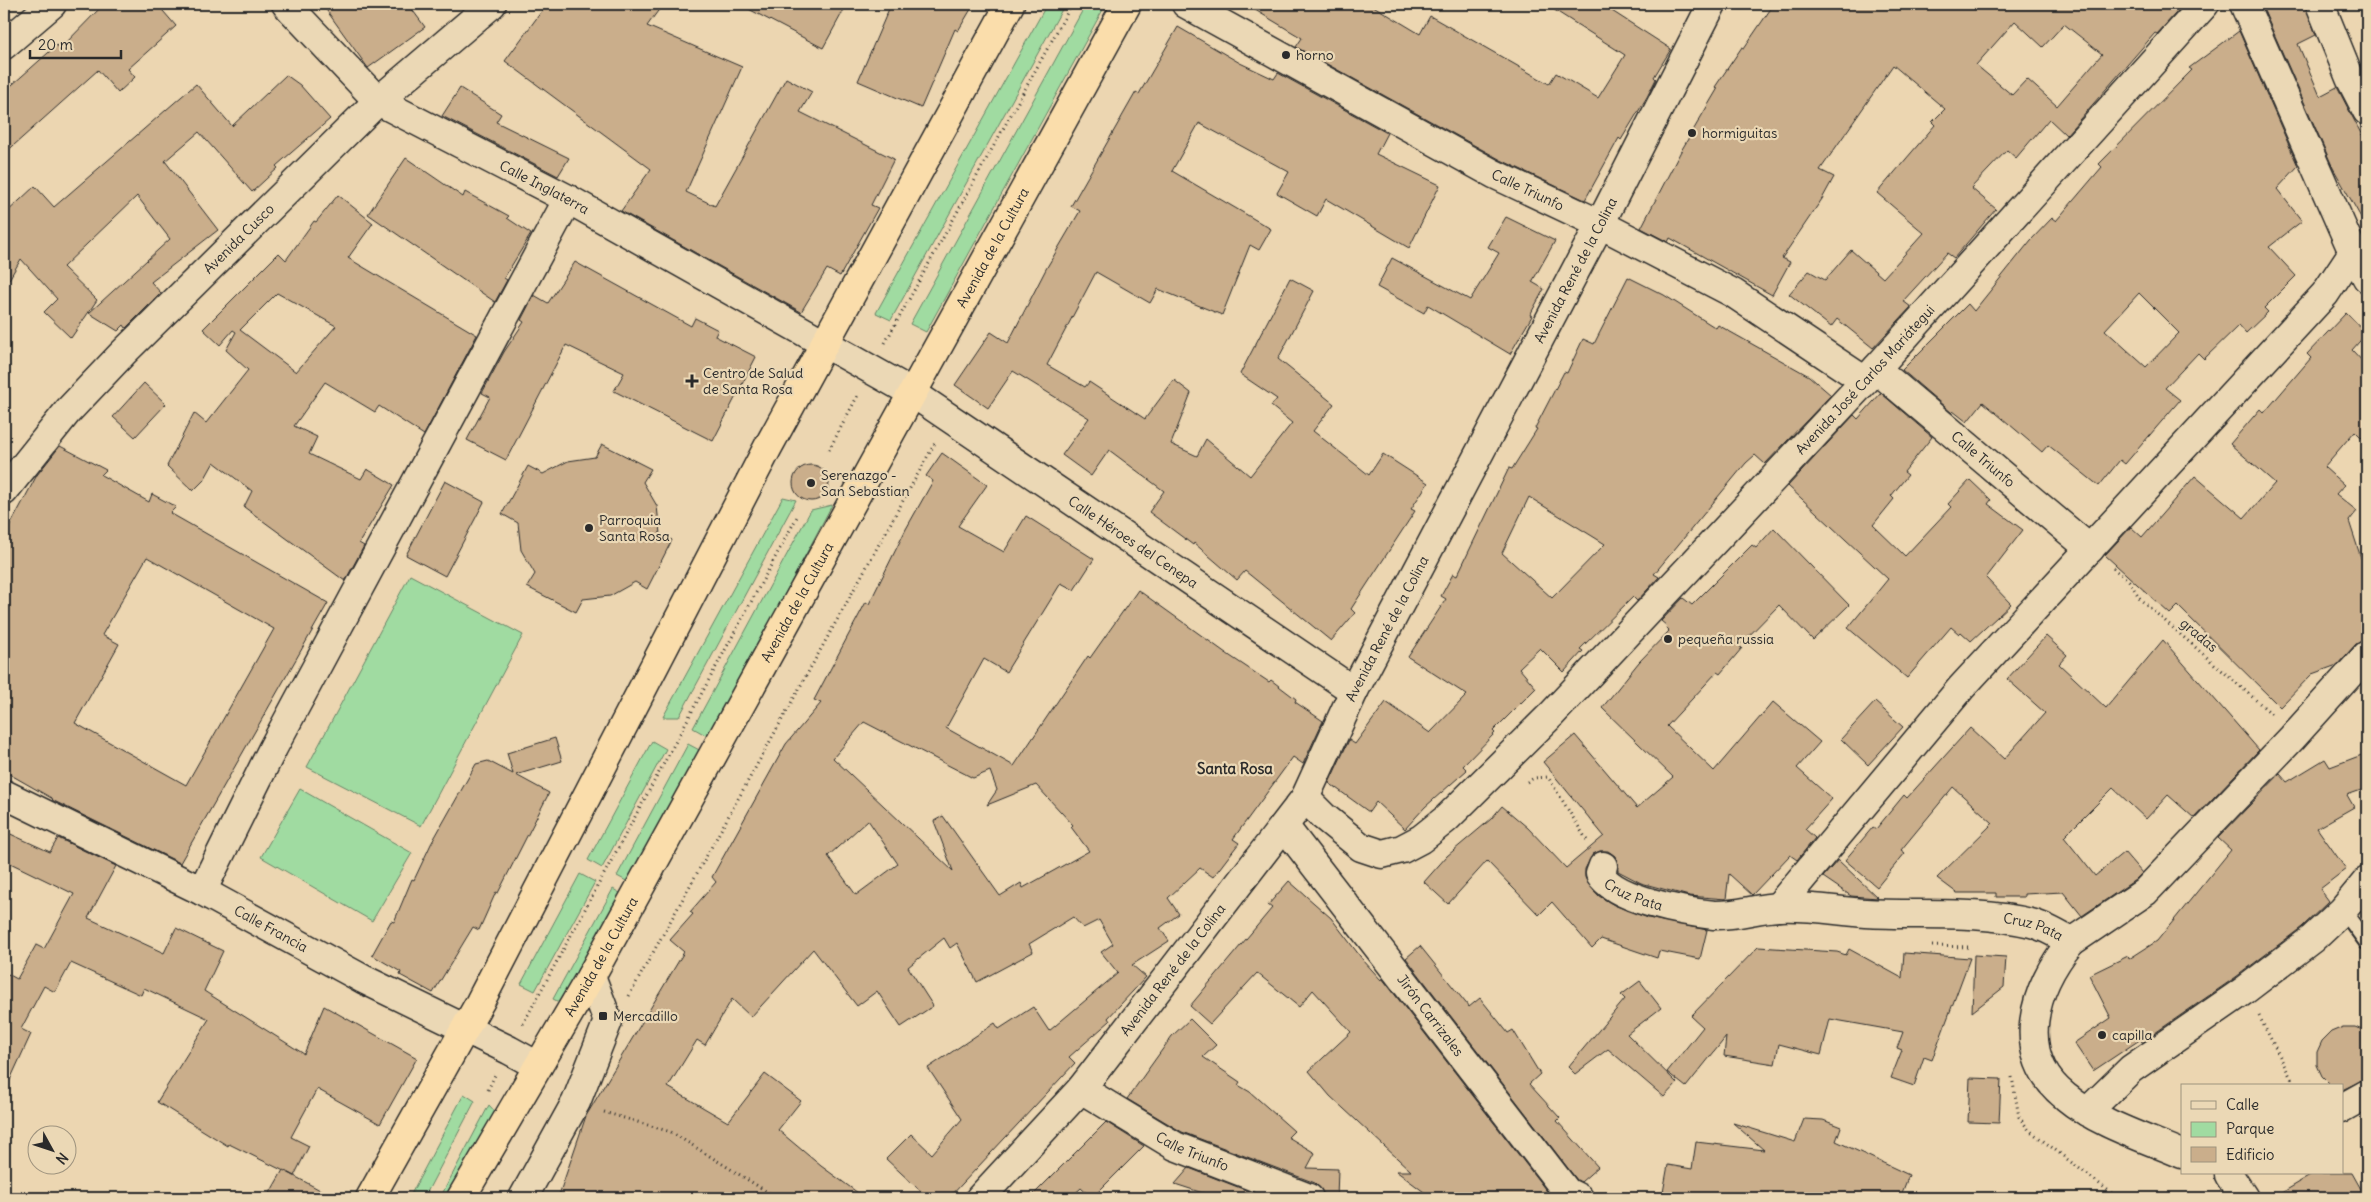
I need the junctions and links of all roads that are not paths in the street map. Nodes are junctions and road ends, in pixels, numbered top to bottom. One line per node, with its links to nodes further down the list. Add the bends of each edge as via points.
1 (52, 4): 11 (street)
2 (286, 4): 12 (street, Calle Inglaterra)
3 (492, 4): 12 (street, Avenida Cusco)
4 (1010, 4): 18 (highway)
5 (1127, 4): 21 (highway, Avenida de la Cultura)
6 (1186, 4): 15 (street, Calle Triunfo, via 1494,174)
7 (1712, 4): 15 (street, Avenida René de la Colina)
8 (2205, 4): 20 (street, Avenida José Carlos Mariátegui)
9 (2244, 4): 16 (street)
10 (2320, 4): 13 (street)
11 (4, 45)
12 (378, 102): 14 (street, Calle Inglaterra); 22 (street, Avenida Cusco, via 123,353 68,411)
13 (2367, 111)
14 (568, 199): 18 (street, Calle Inglaterra); 31 (street, via 273,748)
15 (1600, 224): 20 (street, Calle Triunfo, via 1733,293); 25 (street, Avenida René de la Colina)
16 (2353, 252): 17 (street); 23 (street, via 2325,294)
17 (2367, 278)
18 (824, 344): 19 (street, Calle Inglaterra); 37 (highway)
19 (871, 369): 21 (street, Calle Héroes del Cenepa)
20 (1870, 375): 23 (street, Calle Triunfo); 27 (street, Avenida José Carlos Mariátegui, via 1552,714 1471,796 1421,839 1402,849 1382,854 1361,847)
21 (911, 392): 25 (street, Calle Héroes del Cenepa); 36 (highway, Avenida de la Cultura)
22 (4, 491)
23 (2090, 549): 32 (street, via 1961,688)
24 (2367, 655): 34 (street, Cruz Pata, via 2145,892)
25 (1354, 690): 27 (street, Avenida René de la Colina)
26 (4, 794): 31 (street, Calle Francia)
27 (1305, 798): 28 (street, Avenida René de la Colina)
28 (1284, 827): 39 (street, Avenida René de la Colina); 50 (street, Jirón Carrizales, via 1568,1192)
29 (1603, 866): 32 (street, Cruz Pata, via 1600,874 1603,879 1622,893 1643,901 1716,915)
30 (2367, 881): 33 (street)
31 (202, 891): 37 (street, Calle Francia, via 363,979)
32 (1778, 907): 34 (street, Cruz Pata, via 1995,918 2032,923)
33 (2343, 910): 35 (lane); 42 (street, via 2312,939 2245,990 2130,1068)
34 (2072, 942): 42 (street, via 2045,982 2036,1007 2032,1037 2042,1069 2053,1086)
35 (2367, 943)
36 (591, 976): 38 (highway, Avenida de la Cultura); 48 (street, via 608,1021 576,1102)
37 (464, 1028): 38 (street, Calle Francia); 46 (highway)
38 (538, 1066): 47 (highway, Avenida de la Cultura)
39 (1081, 1089): 45 (street, Avenida René de la Colina); 49 (street, Calle Triunfo, via 1175,1146)
40 (2367, 1094): 41 (street)
41 (2344, 1107)
42 (2088, 1112): 43 (street)
43 (2181, 1154)
44 (2229, 1174): 51 (street)
45 (986, 1196)
46 (370, 1198)
47 (460, 1198)
48 (523, 1198)
49 (1309, 1198)
50 (1578, 1198)
51 (2244, 1198)

